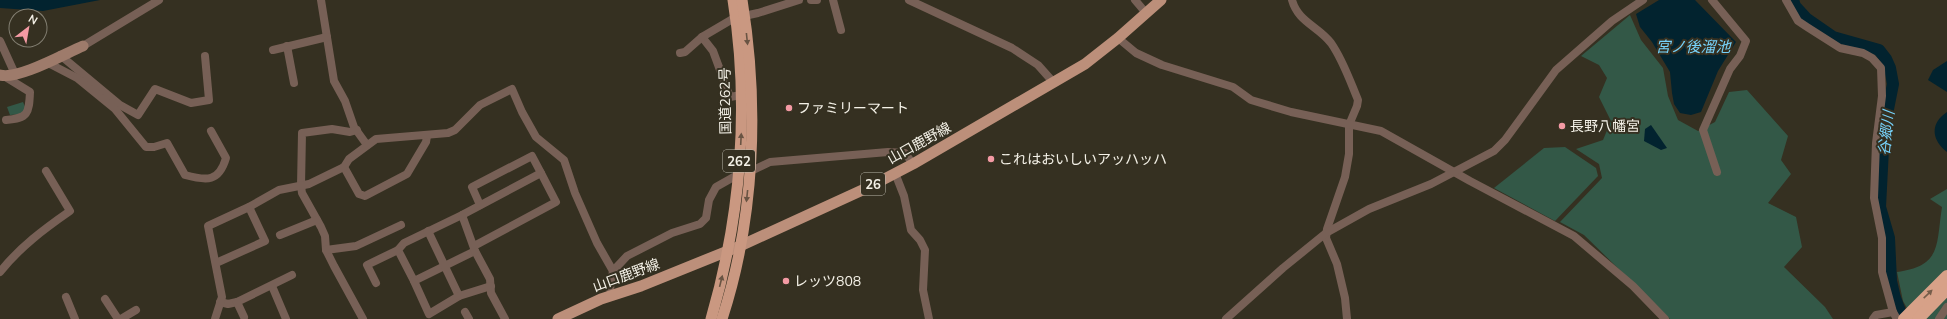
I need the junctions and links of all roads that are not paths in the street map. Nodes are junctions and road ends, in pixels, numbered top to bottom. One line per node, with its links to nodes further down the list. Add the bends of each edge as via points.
1 (159, 0): 23 (street)
2 (321, 0): 19 (street)
3 (733, 0): 17 (highway, 国道262号 / 262)
4 (742, 0): 17 (highway, 国道262号 / 262)
5 (799, 0): 17 (street, via 758,14)
6 (811, 0): 7 (street)
7 (817, 0)
8 (832, 0): 18 (street)
9 (909, 0): 32 (street, via 1012,48 1038,65)
10 (1136, 0): 16 (street)
11 (1161, 0): 16 (main road, 山口鹿野線 / 26)
12 (1292, 0): 35 (street, via 1298,15 1322,33 1331,44 1348,77 1358,100 1358,106)
13 (1643, 0): 43 (street, via 1612,21 1556,70 1529,109 1494,151)
14 (1712, 0): 44 (street, via 1746,41 1740,56 1730,69 1703,130)
15 (1786, 0): 80 (street, via 1798,21 1840,48 1863,53 1872,58 1881,68 1882,96 1876,143 1874,198 1882,238 1882,272)
16 (1146, 13): 21 (main road, 山口鹿野線 / 26)
17 (740, 17): 20 (street); 33 (highway, 国道262号 / 262); 45 (highway, 国道262号 / 262, one-way to 45, via 750,92)
18 (841, 30)
19 (327, 37): 24 (street); 36 (street, via 334,81)
20 (702, 37): 26 (street, via 685,52); 33 (street, via 713,51 730,97)
21 (1118, 38): 32 (main road, 山口鹿野線 / 26, via 1085,64); 35 (street, via 1136,53 1162,65 1233,87 1251,100)
22 (0, 41): 30 (street)
23 (83, 46): 27 (main road)
24 (287, 46): 25 (street); 31 (street)
25 (273, 50)
26 (680, 53)
27 (60, 56): 28 (street, via 120,105 138,114 155,89 192,102 209,100); 29 (main road)
28 (205, 56)
29 (49, 61): 30 (main road, via 24,73); 37 (street, via 77,78 114,109 146,147 154,148 167,143 185,175 207,179 217,176 223,169 226,158)
30 (7, 75): 34 (street, via 30,92 28,113 22,118)
31 (294, 83)
32 (1054, 83): 40 (main road, 山口鹿野線 / 26)
33 (741, 95): 45 (highway, 国道262号 / 262, one-way to 33)
34 (6, 120)
35 (1349, 125): 43 (street, via 1381,131); 55 (street, via 1346,177)
36 (356, 130): 39 (street); 48 (street, via 350,132 332,129 302,133)
37 (210, 131)
38 (427, 136): 39 (street, via 376,139); 41 (street, via 407,174 365,196 359,194); 63 (street, via 455,130 480,105 512,89 536,137 564,160 597,244)
39 (368, 145): 41 (street, via 349,159)
40 (913, 164): 45 (street, via 905,153 888,152 770,162); 46 (main road, 山口鹿野線 / 26)
41 (344, 167): 48 (street)
42 (46, 171): 64 (street, via 70,211 36,234 14,254)
43 (1454, 172): 55 (street, via 1369,209); 96 (street, via 1574,236 1633,286)
44 (1717, 172)
45 (744, 173): 58 (highway, 国道262号 / 262); 63 (street, via 716,187 709,200 706,218 700,224 672,233 627,256)
46 (895, 173): 58 (main road, 山口鹿野線 / 26); 93 (street, via 904,196 910,230 925,250 923,290)
47 (541, 174): 49 (street); 49 (street, via 532,156 472,188); 57 (street, via 556,202)
48 (301, 186): 50 (street, via 279,190); 52 (street)
49 (480, 205): 51 (street)
50 (248, 207): 61 (street, via 208,226); 61 (street, via 268,240)
51 (462, 214): 54 (street); 57 (street)
52 (316, 220): 56 (street); 59 (street, via 324,236)
53 (401, 225): 59 (street, via 356,246)
54 (428, 231): 60 (street, via 404,243); 62 (street)
55 (1326, 233): 94 (street); 95 (street, via 1337,264)
56 (280, 235)
57 (474, 248): 62 (street); 70 (street)
58 (734, 248): 73 (main road, 山口鹿野線 / 26); 91 (highway, 国道262号 / 262, one-way to 58); 92 (highway, 国道262号 / 262)
59 (326, 250): 88 (street)
60 (398, 250): 67 (street); 68 (street, via 367,265)
61 (216, 263): 76 (street, via 222,297)
62 (444, 266): 67 (street); 72 (street)
63 (613, 271): 73 (street, via 610,289)
64 (0, 272)
65 (292, 275): 69 (street)
66 (1947, 276): 82 (highway, one-way to 66)
67 (414, 281): 72 (street, via 429,314)
68 (376, 283)
69 (272, 286): 77 (street); 87 (street)
70 (491, 286): 72 (street); 89 (street, via 491,293)
71 (1947, 290): 82 (highway)
72 (459, 296)
73 (612, 296): 90 (main road, 山口鹿野線 / 26)
74 (66, 297): 83 (street)
75 (106, 299): 84 (street)
76 (220, 302): 77 (street); 86 (street)
77 (237, 302): 81 (street)
78 (1947, 307): 98 (street)
79 (136, 310): 85 (street)
80 (1895, 316): 97 (street, via 1876,315)
81 (244, 317)
82 (1910, 317)
83 (75, 319)
84 (118, 319)
85 (121, 319)
86 (215, 319)
87 (286, 319)
88 (363, 319)
89 (505, 319)
90 (558, 319)
91 (710, 319)
92 (722, 319)
93 (929, 319)
94 (1226, 319)
95 (1347, 319)
96 (1665, 319)
97 (1873, 319)
98 (1939, 319)

